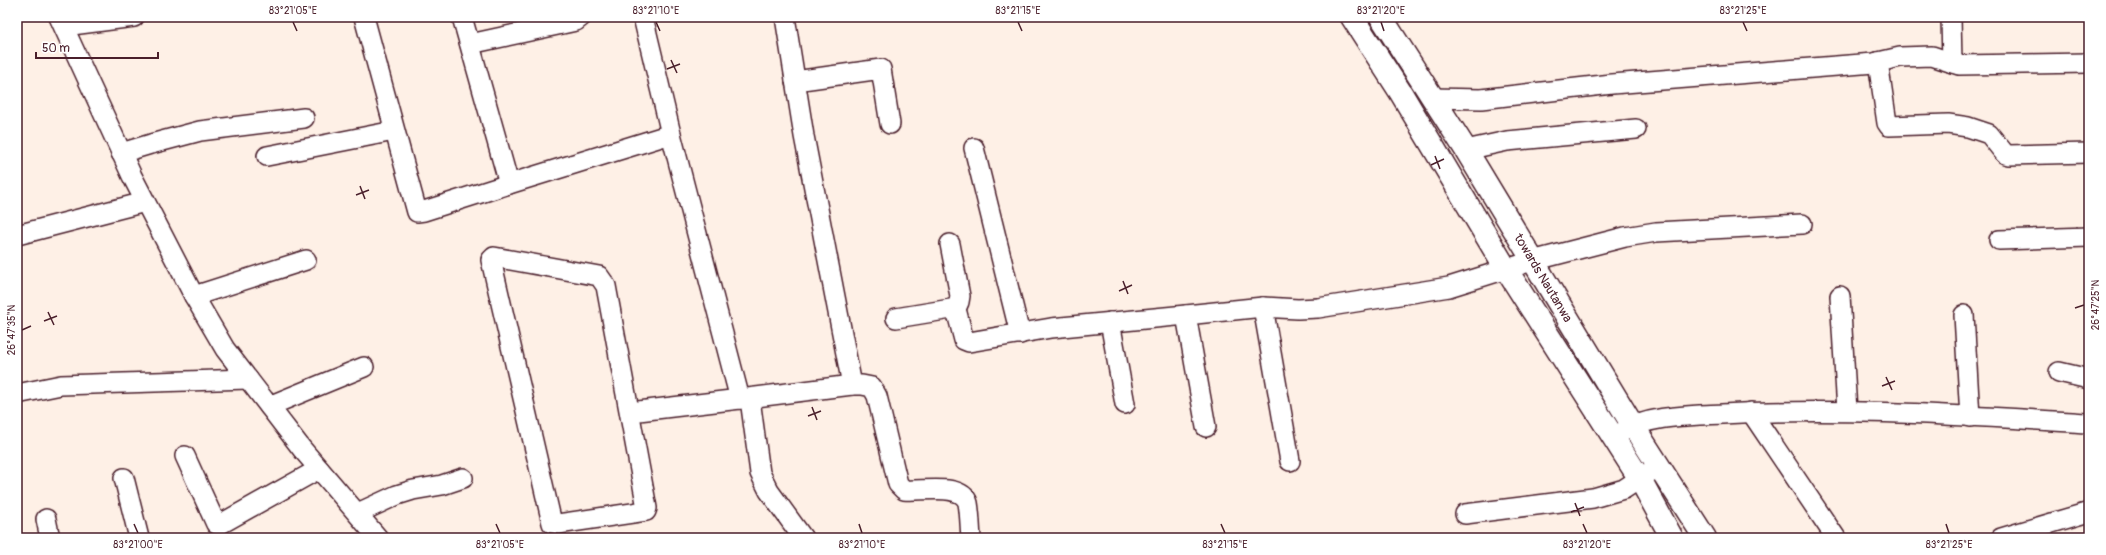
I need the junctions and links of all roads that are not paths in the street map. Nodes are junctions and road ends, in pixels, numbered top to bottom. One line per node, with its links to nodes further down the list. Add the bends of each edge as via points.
1 (134, 17): 10 (street)
2 (364, 17): 20 (street)
3 (462, 17): 11 (street)
4 (581, 17): 11 (street, via 576,21)
5 (643, 17): 21 (street)
6 (785, 17): 15 (street)
7 (1352, 17): 36 (main road, via 1402,93)
8 (1382, 17): 16 (main road, towards Nautanwa)
9 (1951, 17): 13 (street)
10 (61, 22): 24 (street)
11 (470, 44): 27 (street)
12 (1878, 62): 13 (street, via 1900,57 1932,56); 16 (street, via 1612,84 1481,99); 25 (street, via 1887,123 1892,128 1948,124 1968,127 1989,134 2005,154 2009,155)
13 (1952, 63): 14 (street)
14 (2089, 63)
15 (795, 80): 18 (street, via 881,69); 50 (street)
16 (1432, 98): 23 (main road, towards Nautanwa)
17 (304, 118): 24 (street, via 200,131)
18 (890, 124)
19 (1636, 128): 23 (street, via 1521,139)
20 (394, 130): 26 (street); 27 (street, via 417,212)
21 (670, 134): 27 (street); 52 (street)
22 (974, 148): 45 (street)
23 (1466, 150): 35 (main road, towards Nautanwa)
24 (122, 153): 28 (street)
25 (2089, 153)
26 (267, 156)
27 (509, 184)
28 (145, 202): 30 (street); 37 (street)
29 (1802, 224): 35 (street, via 1656,232 1596,243)
30 (17, 235)
31 (2089, 237): 32 (street)
32 (1999, 240)
33 (950, 244): 40 (street, via 960,296)
34 (306, 260): 37 (street)
35 (1532, 261): 36 (street); 60 (main road, towards Nautanwa)
36 (1506, 269): 39 (street, via 1449,287 1402,296 1298,309); 62 (main road)
37 (194, 296): 48 (street, via 225,348)
38 (1840, 296): 55 (street)
39 (1263, 307): 41 (street); 64 (street)
40 (955, 311): 43 (street, via 951,309); 45 (street, via 966,342)
41 (1186, 315): 44 (street); 61 (street)
42 (1964, 315): 58 (street)
43 (896, 318)
44 (1110, 322): 45 (street); 53 (street)
45 (1020, 334)
46 (364, 367): 54 (street)
47 (2059, 372): 49 (street)
48 (248, 379): 51 (street, via 61,385); 54 (street)
49 (2089, 379)
50 (852, 385): 52 (street); 78 (street, via 872,388 877,396 898,484 904,490 953,490 962,494 967,502)
51 (17, 394)
52 (745, 399): 56 (street); 77 (street, via 760,473 769,491)
53 (1125, 404)
54 (269, 406): 66 (street)
55 (1847, 411): 57 (street); 58 (street)
56 (630, 412): 56 (street, via 604,281 599,276 492,258 552,523 646,511)
57 (1751, 412): 60 (street, via 1673,417); 81 (street)
58 (1970, 417): 59 (street)
59 (2089, 423)
60 (1633, 425): 62 (street); 65 (main road, towards Nautanwa)
61 (1206, 427)
62 (1614, 437): 69 (main road)
63 (185, 456): 66 (street, via 216,524 219,525)
64 (1290, 461)
65 (1659, 466): 69 (street); 80 (main road, towards Nautanwa)
66 (319, 469): 71 (street)
67 (124, 478): 75 (street)
68 (464, 478): 71 (street, via 408,491)
69 (1640, 479): 72 (street, via 1624,489 1593,498); 79 (main road)
70 (2089, 512): 82 (street)
71 (358, 513): 76 (street)
72 (1465, 514)
73 (46, 519): 74 (street)
74 (50, 538)
75 (139, 538)
76 (378, 538)
77 (803, 538)
78 (972, 538)
79 (1672, 538)
80 (1705, 538)
81 (1836, 538)
82 (2001, 538)

